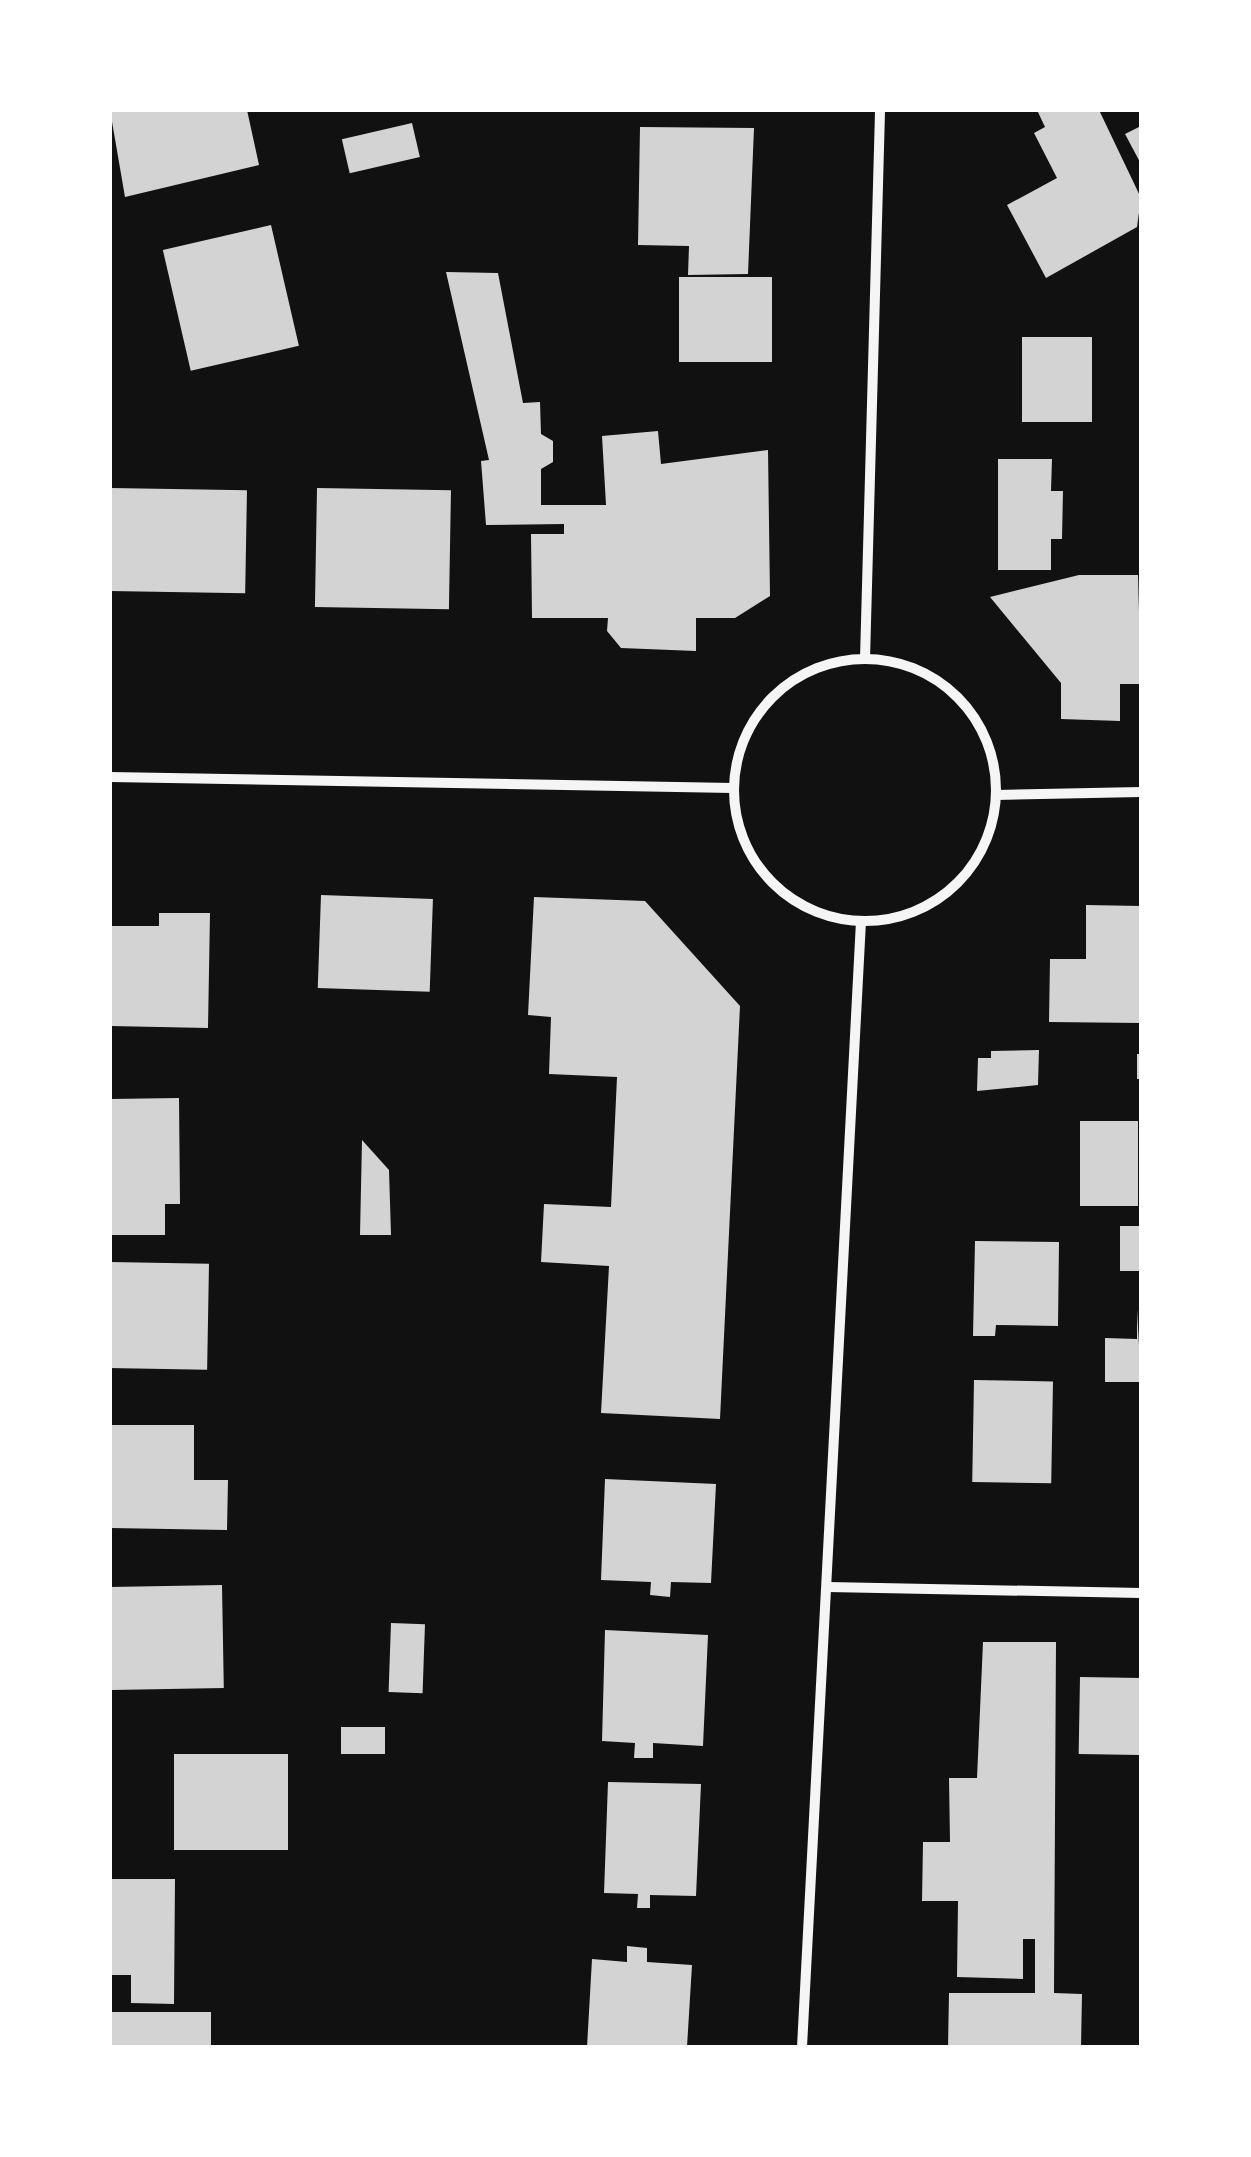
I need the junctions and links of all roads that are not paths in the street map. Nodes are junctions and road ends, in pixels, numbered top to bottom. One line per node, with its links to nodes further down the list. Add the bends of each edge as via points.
1 (880, 110): 2 (street)
2 (865, 658): 4 (street, via 825,665 788,683 758,711 740,748); 6 (street, via 907,666 944,685 973,716 992,753)
3 (110, 777): 4 (street)
4 (733, 788): 7 (street, via 739,829 757,864 784,894 820,914)
5 (1141, 792): 6 (street)
6 (996, 795): 7 (street, via 989,836 968,872 938,900 901,917)
7 (860, 922): 8 (street)
8 (828, 1587): 9 (street); 10 (street)
9 (1141, 1592)
10 (802, 2047)

